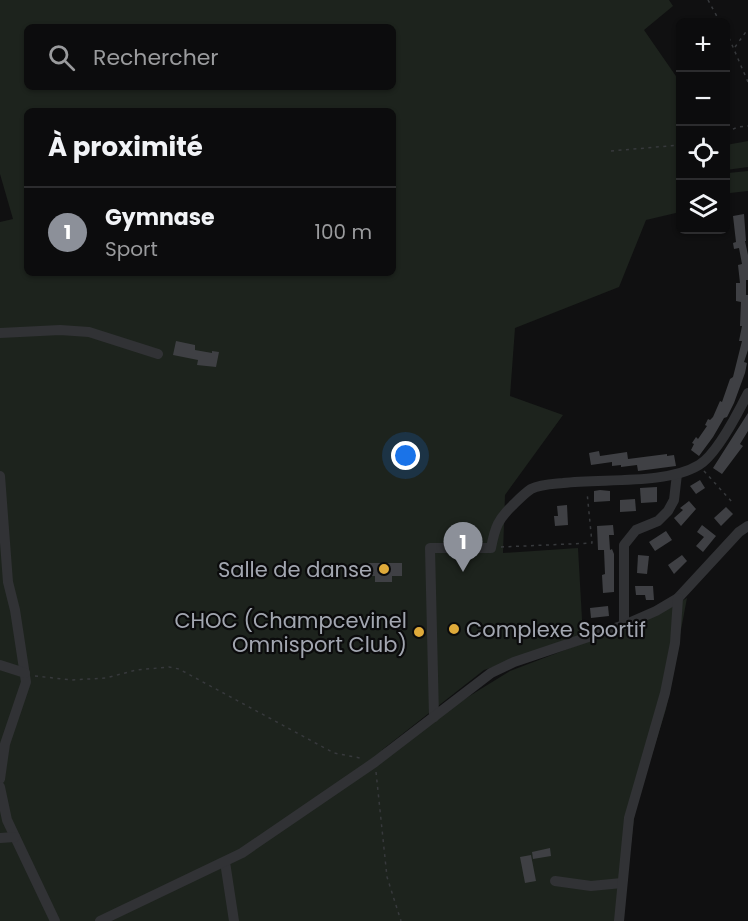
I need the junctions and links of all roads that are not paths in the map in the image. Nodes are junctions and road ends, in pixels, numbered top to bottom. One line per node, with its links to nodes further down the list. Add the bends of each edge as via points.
1 (0, 333): 2 (street, via 89,332)
2 (158, 354)
3 (748, 393): 4 (street, via 709,457)
4 (677, 474): 8 (street, via 674,500 668,511 658,521 636,530 624,545); 11 (street, via 538,486 498,520 491,548 430,548)
5 (0, 476): 10 (street, via 8,582)
6 (748, 526): 7 (street)
7 (678, 598): 8 (street); 18 (street, via 675,643 665,693 628,818)
8 (624, 625): 11 (street, via 491,673)
9 (0, 665): 10 (street)
10 (25, 673): 12 (street, via 26,682 5,744)
11 (434, 717): 16 (street)
12 (0, 779)
13 (0, 787): 14 (street)
14 (15, 837): 15 (street); 19 (street)
15 (0, 838)
16 (225, 862): 20 (street); 21 (street)
17 (555, 880): 18 (street, via 591,886)
18 (622, 883): 22 (street)
19 (55, 921)
20 (100, 921)
21 (234, 921)
22 (619, 921)

